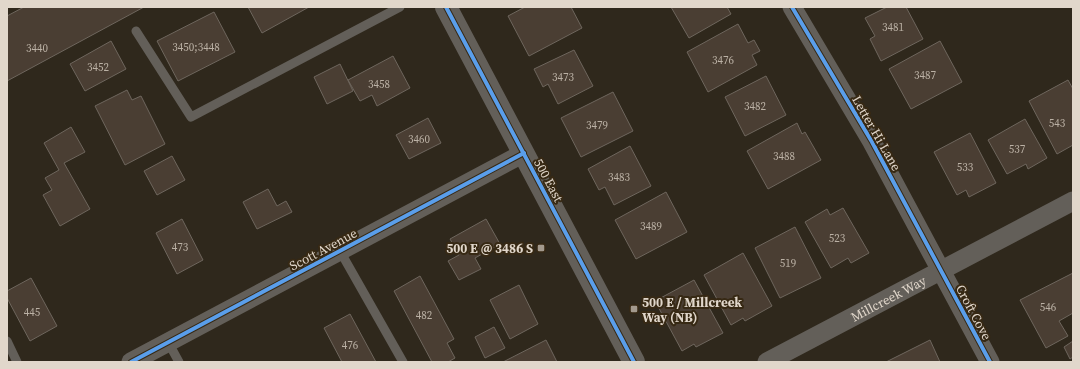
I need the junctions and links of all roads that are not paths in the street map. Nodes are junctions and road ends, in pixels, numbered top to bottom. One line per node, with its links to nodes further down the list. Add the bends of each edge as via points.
1 (400, 7): 4 (lane, via 191,117)
2 (446, 7): 5 (street, 500 East)
3 (792, 7): 8 (street, Letter Hi Lane, via 872,142)
4 (136, 32)
5 (524, 153): 7 (street, Scott Avenue); 15 (street, 500 East)
6 (1073, 201): 8 (street, Millcreek Way)
7 (340, 251): 10 (street, Scott Avenue); 14 (lane)
8 (941, 271): 16 (street, Millcreek Way); 17 (street, Croft Cove)
9 (7, 341): 11 (lane)
10 (168, 342): 12 (street, Scott Avenue); 13 (lane)
11 (17, 362)
12 (131, 362)
13 (179, 362)
14 (403, 362)
15 (634, 362)
16 (767, 362)
17 (990, 362)

